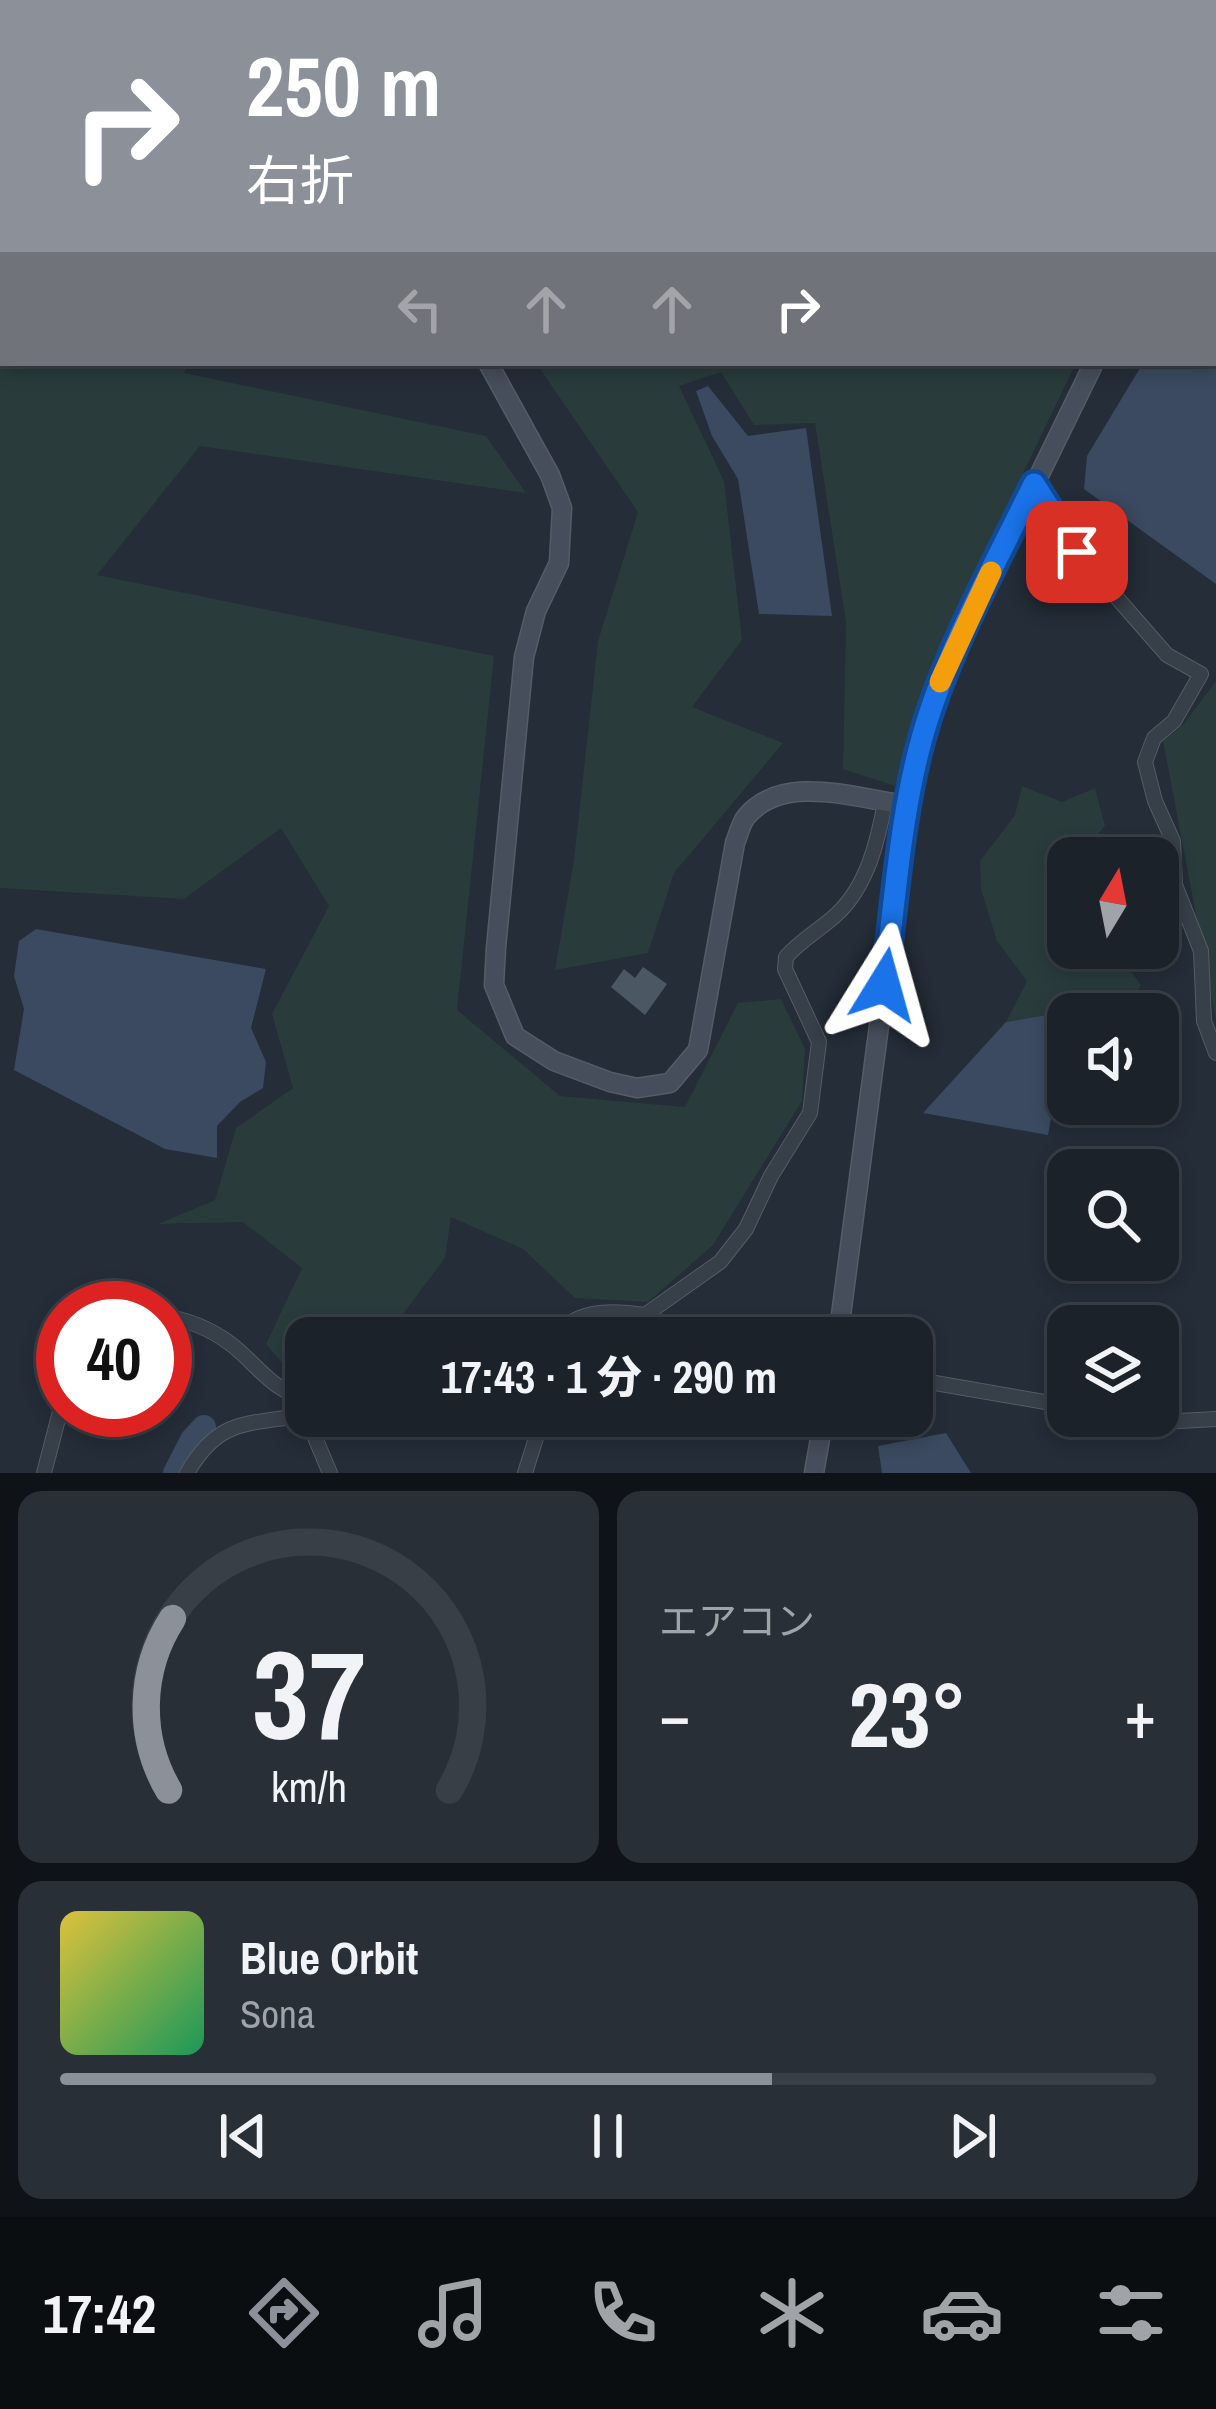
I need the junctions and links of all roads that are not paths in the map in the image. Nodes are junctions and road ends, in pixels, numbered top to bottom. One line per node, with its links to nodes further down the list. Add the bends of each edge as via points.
1 (490, 366): 4 (street, via 562,508 559,563 524,657 505,854 494,985 515,1036 610,1082 670,1082 698,1050 745,818 797,791)
2 (1093, 366): 3 (street)
3 (1034, 484): 5 (street, via 945,668); 6 (street, via 1077,552 1167,655 1201,674 1145,762 1173,841 1175,885 1202,951 1204,1021)
4 (885, 802): 5 (street); 7 (street, via 878,844 858,885 842,910 787,957 785,969 819,1042 810,1112 721,1262)
5 (908, 805): 9 (street)
6 (1216, 1053)
7 (645, 1315): 8 (street)
8 (579, 1317)
9 (841, 1317)
10 (192, 1323): 12 (street, via 229,1342)
11 (933, 1383): 13 (street)
12 (285, 1390)
13 (1047, 1402)
14 (285, 1418): 22 (street, via 212,1437)
15 (1216, 1419): 16 (street)
16 (1179, 1421)
17 (53, 1437): 21 (street)
18 (314, 1437): 23 (street)
19 (536, 1437): 24 (street)
20 (820, 1437): 25 (street)
21 (44, 1473)
22 (187, 1473)
23 (330, 1473)
24 (525, 1473)
25 (814, 1473)

